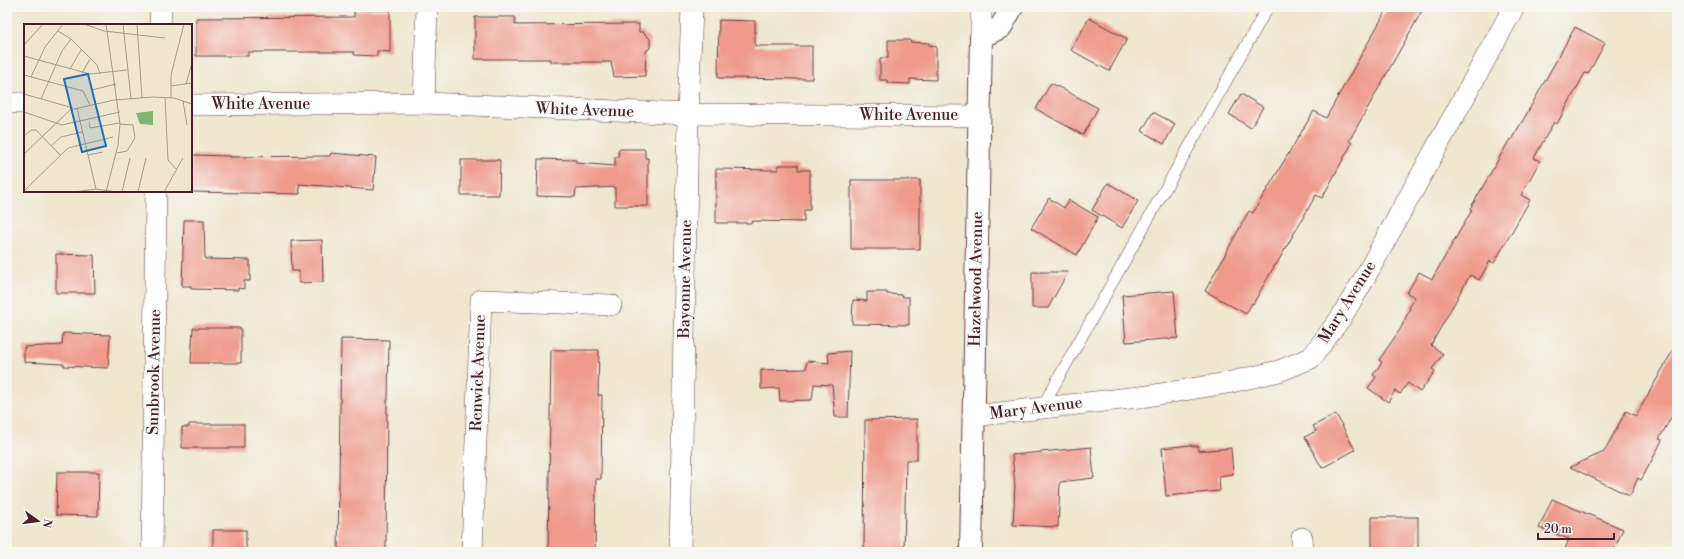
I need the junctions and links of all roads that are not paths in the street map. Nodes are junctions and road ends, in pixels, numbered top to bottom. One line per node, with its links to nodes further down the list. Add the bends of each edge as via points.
1 (161, 7): 8 (street)
2 (427, 7): 12 (street)
3 (692, 7): 14 (street, Bayonne Avenue)
4 (981, 7): 9 (street, Hazelwood Avenue)
5 (1012, 7): 9 (street, via 1001,27)
6 (1268, 7): 18 (lane)
7 (1514, 7): 18 (street, Mary Avenue, via 1360,286 1340,319 1311,358 1280,371 1228,383 1148,396)
8 (160, 24)
9 (981, 37): 15 (street, Hazelwood Avenue)
10 (7, 103): 11 (street)
11 (24, 103)
12 (424, 103): 13 (street, White Avenue); 14 (street, White Avenue)
13 (192, 105)
14 (688, 114): 15 (street, White Avenue); 22 (street, Bayonne Avenue)
15 (979, 116): 19 (street, Hazelwood Avenue)
16 (156, 192): 20 (street, Sunbrook Avenue)
17 (611, 306): 21 (street, Renwick Avenue, via 481,300)
18 (1042, 407): 19 (street, Mary Avenue)
19 (973, 416): 23 (street, Hazelwood Avenue)
20 (152, 552)
21 (472, 552)
22 (680, 552)
23 (971, 552)

